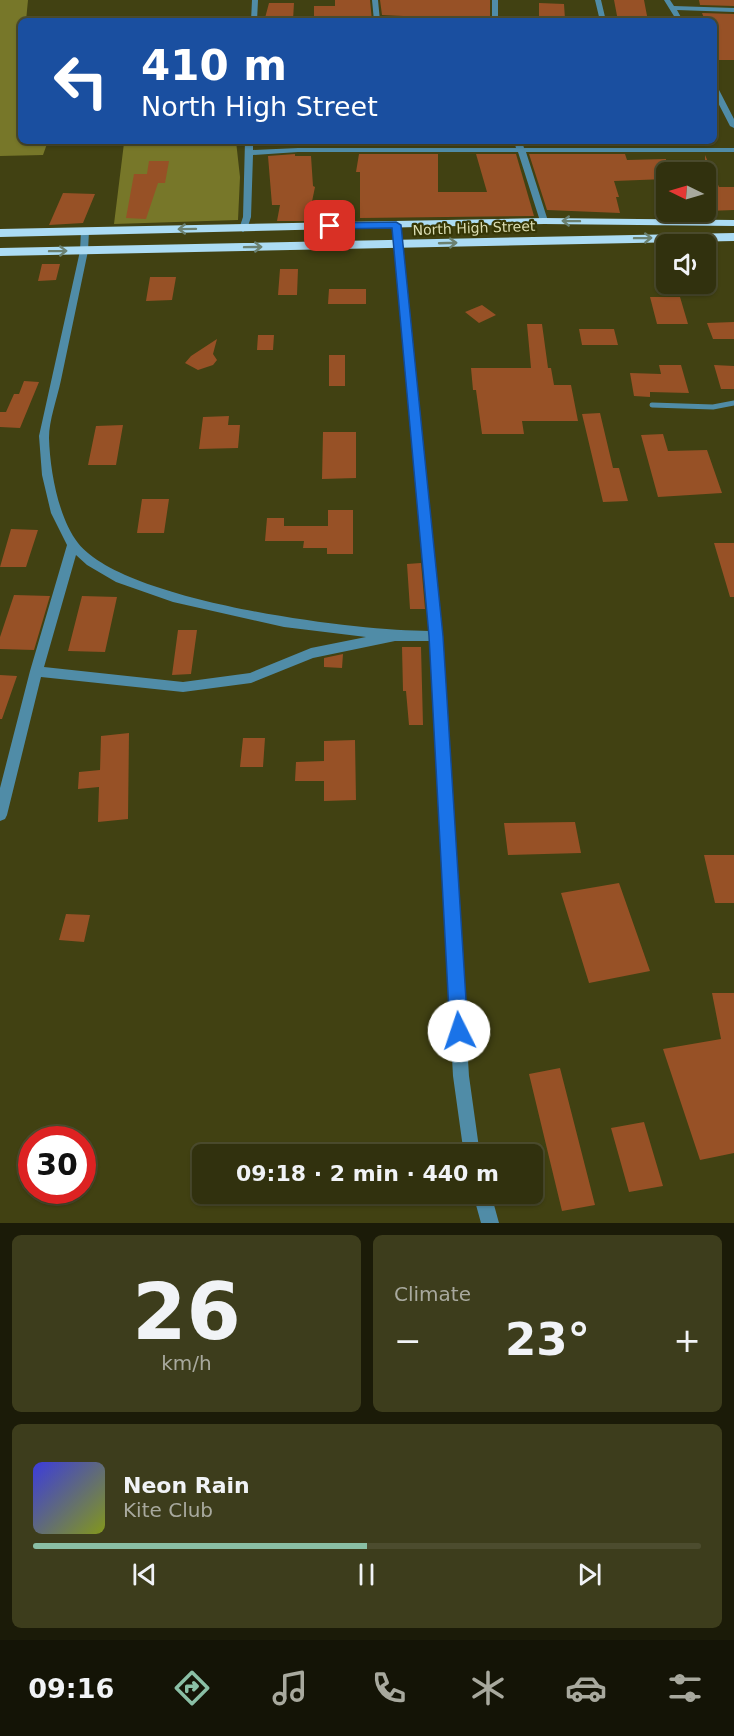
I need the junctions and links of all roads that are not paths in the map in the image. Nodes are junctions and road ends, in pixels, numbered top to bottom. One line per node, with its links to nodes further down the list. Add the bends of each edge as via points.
1 (255, 0): 8 (street)
2 (375, 0): 9 (street)
3 (495, 0): 10 (street)
4 (598, 0): 11 (street)
5 (667, 0): 6 (street)
6 (672, 8): 7 (street); 12 (street)
7 (734, 10)
8 (254, 18)
9 (377, 18)
10 (495, 18)
11 (602, 18)
12 (678, 18)
13 (717, 94): 14 (street)
14 (734, 126)
15 (249, 144): 21 (street)
16 (642, 144): 20 (street)
17 (519, 145): 18 (street); 20 (street); 22 (street)
18 (399, 146): 21 (street)
19 (734, 150): 20 (street)
20 (646, 152)
21 (249, 153): 25 (street, via 247,217)
22 (544, 221): 23 (highway, North High Street, one-way to 22); 24 (highway, North High Street)
23 (734, 223)
24 (396, 225): 25 (highway, North High Street); 29 (street)
25 (243, 229): 26 (highway, North High Street, one-way to 26)
26 (85, 231): 27 (highway, North High Street); 30 (street)
27 (0, 233)
28 (734, 237): 29 (highway, North High Street, one-way to 28)
29 (399, 245): 30 (highway, North High Street, one-way to 29); 36 (street)
30 (84, 251): 31 (highway, North High Street, one-way to 30); 34 (street, via 44,436 57,513)
31 (0, 252)
32 (734, 403): 33 (lane, via 706,407)
33 (652, 405)
34 (73, 544): 35 (street, via 91,562 120,579 172,597 284,622); 37 (street)
35 (395, 636): 36 (street); 37 (street, via 311,653 251,678 183,687)
36 (436, 636): 39 (street, via 461,1076)
37 (36, 671): 38 (street)
38 (0, 815)
39 (470, 1144)
40 (485, 1204): 41 (street)
41 (490, 1223)

